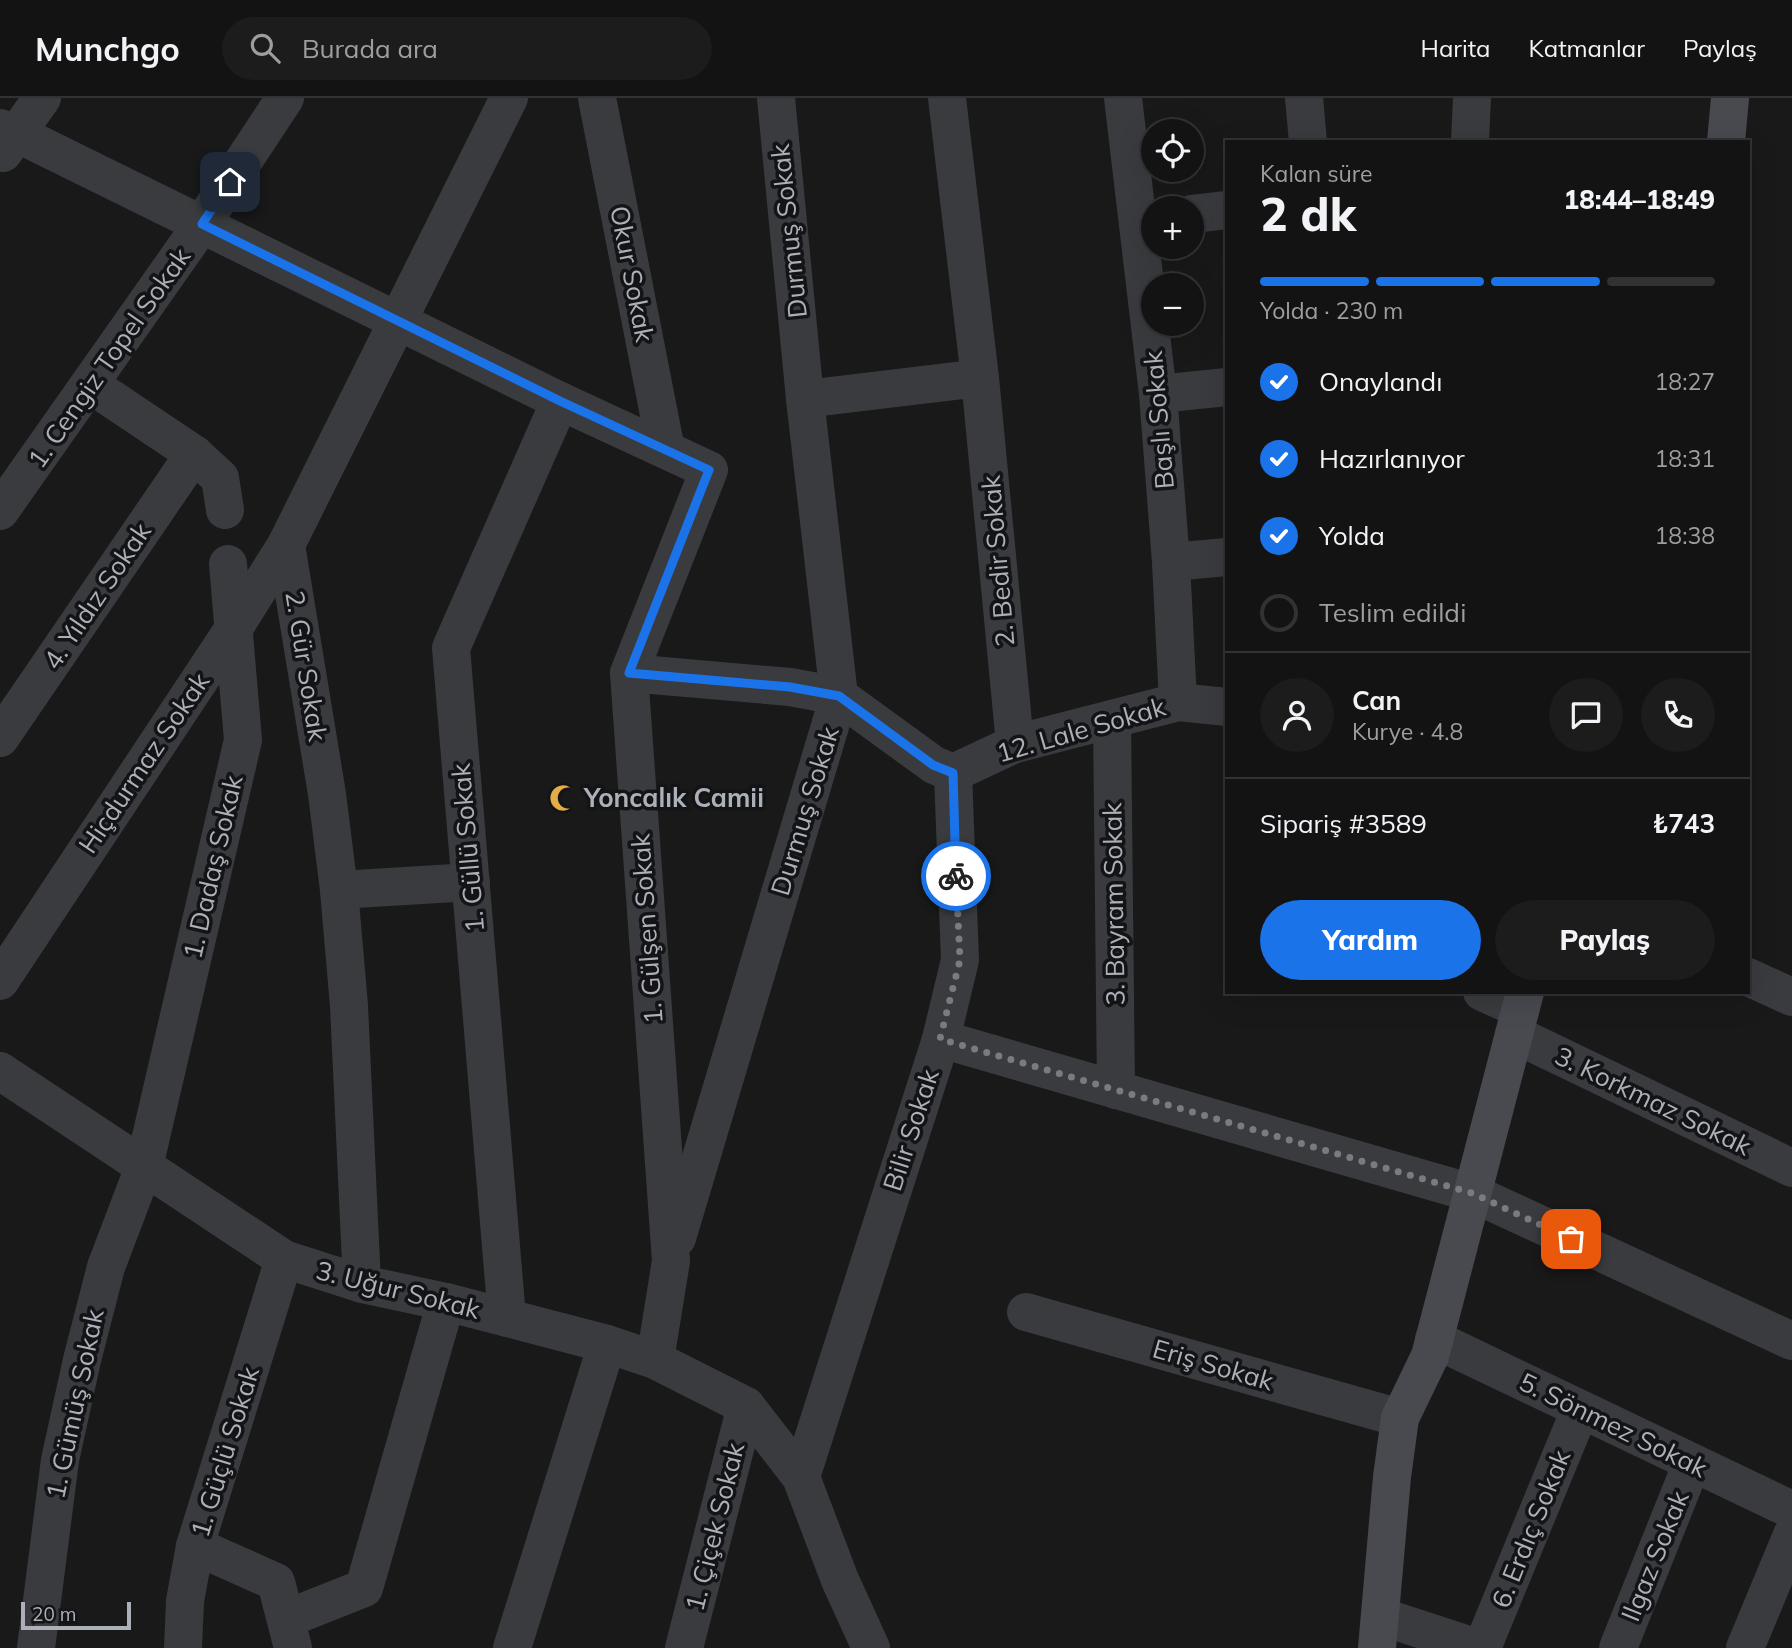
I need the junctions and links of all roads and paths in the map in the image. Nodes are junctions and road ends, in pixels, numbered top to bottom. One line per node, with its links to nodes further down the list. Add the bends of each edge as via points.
1 (42, 98): 11 (street)
2 (285, 98): 18 (street, 1. Cengiz Topel Sokak)
3 (509, 98): 20 (street)
4 (597, 98): 27 (street, Okur Sokak)
5 (776, 98): 25 (street, Durmuş Sokak)
6 (947, 98): 21 (street, 2. Bedir Sokak)
7 (1123, 98): 15 (street, Başlı Sokak)
8 (1304, 98): 12 (street)
9 (1472, 98): 13 (street)
10 (1730, 98): 14 (main road)
11 (6, 139): 18 (street)
12 (1308, 140)
13 (1470, 140)
14 (1726, 140)
15 (1141, 196)
16 (1225, 210): 17 (street)
17 (1204, 213)
18 (202, 224): 20 (street); 22 (street, 1. Cengiz Topel Sokak)
19 (1149, 259): 24 (street, Başlı Sokak)
20 (397, 321): 26 (street); 31 (street)
21 (980, 378): 25 (street); 42 (street, 2. Bedir Sokak)
22 (91, 385): 28 (street); 30 (street, 1. Cengiz Topel Sokak)
23 (1225, 387): 24 (street)
24 (1158, 394): 33 (street, Başlı Sokak)
25 (805, 399): 37 (street, Durmuş Sokak)
26 (560, 401): 27 (street); 44 (street, 1. Güllü Sokak, via 450,648)
27 (666, 450): 36 (street, 1. Gülşen Sokak, via 709,470)
28 (194, 454): 29 (street, via 220,478); 41 (street, 4. Yıldız Sokak)
29 (225, 510)
30 (0, 511)
31 (286, 545): 35 (street, Hiçdurmaz Sokak); 45 (street, 2. Gür Sokak)
32 (1225, 556): 33 (street)
33 (1171, 562): 38 (street, Başlı Sokak)
34 (228, 564): 35 (street, 1. Dadaş Sokak)
35 (234, 628): 47 (street, Hiçdurmaz Sokak); 54 (street, 1. Dadaş Sokak, via 243,740)
36 (629, 673): 37 (street, via 790,687); 58 (street, 1. Gülşen Sokak)
37 (839, 696): 43 (street, via 933,765); 58 (street, Durmuş Sokak)
38 (1178, 702): 39 (street, 12. Lale Sokak); 40 (street, 12. Lale Sokak)
39 (1225, 707)
40 (1112, 719): 42 (street, 12. Lale Sokak); 53 (street, 3. Bayram Sokak)
41 (0, 737)
42 (1015, 744): 43 (street, 12. Lale Sokak)
43 (953, 773): 51 (street, Bilir Sokak, via 960,960)
44 (471, 882): 45 (street); 62 (street, 1. Güllü Sokak)
45 (339, 890): 59 (street, 2. Gür Sokak)
46 (1750, 977): 49 (street)
47 (0, 981)
48 (1486, 994): 50 (street, 3. Korkmaz Sokak)
49 (1792, 997)
50 (1520, 1012): 55 (street, 3. Korkmaz Sokak); 56 (main road)
51 (940, 1039): 53 (street); 71 (street, Bilir Sokak)
52 (0, 1071): 54 (street, 3. Uğur Sokak)
53 (1116, 1090): 56 (street)
54 (144, 1167): 57 (street, 3. Uğur Sokak); 77 (street, 1. Gümüş Sokak, via 106,1267 79,1373 60,1460)
55 (1792, 1168)
56 (1472, 1193): 63 (main road); 64 (street)
57 (284, 1259): 59 (street, 3. Uğur Sokak); 74 (street, 1. Güçlü Sokak)
58 (671, 1261): 66 (street, 1. Gülşen Sokak)
59 (362, 1284): 60 (street, 3. Uğur Sokak)
60 (446, 1302): 62 (street, 3. Uğur Sokak); 76 (street, via 364,1588)
61 (1026, 1312): 69 (street, Eriş Sokak)
62 (507, 1318): 65 (street, 3. Uğur Sokak)
63 (1434, 1339): 68 (street, 5. Sönmez Sokak); 69 (main road)
64 (1792, 1341)
65 (607, 1344): 66 (street, 3. Uğur Sokak); 79 (street)
66 (655, 1360): 67 (street, 3. Uğur Sokak)
67 (746, 1406): 71 (street, 3. Uğur Sokak); 80 (street, 1. Çiçek Sokak)
68 (1580, 1410): 70 (street, 5. Sönmez Sokak); 82 (street, 6. Erdıç Sokak)
69 (1400, 1418): 75 (main road)
70 (1692, 1463): 72 (street, 5. Sönmez Sokak); 83 (street, Ilgaz Sokak)
71 (801, 1477): 81 (street, 3. Uğur Sokak)
72 (1792, 1510)
73 (1792, 1535): 84 (street)
74 (195, 1546): 76 (street, via 276,1582); 78 (street, 1. Güçlü Sokak, via 185,1601)
75 (1378, 1632): 82 (street)
76 (290, 1633)
77 (36, 1648)
78 (183, 1648)
79 (512, 1648)
80 (684, 1648)
81 (871, 1648)
82 (1480, 1648)
83 (1618, 1648)
84 (1745, 1648)

